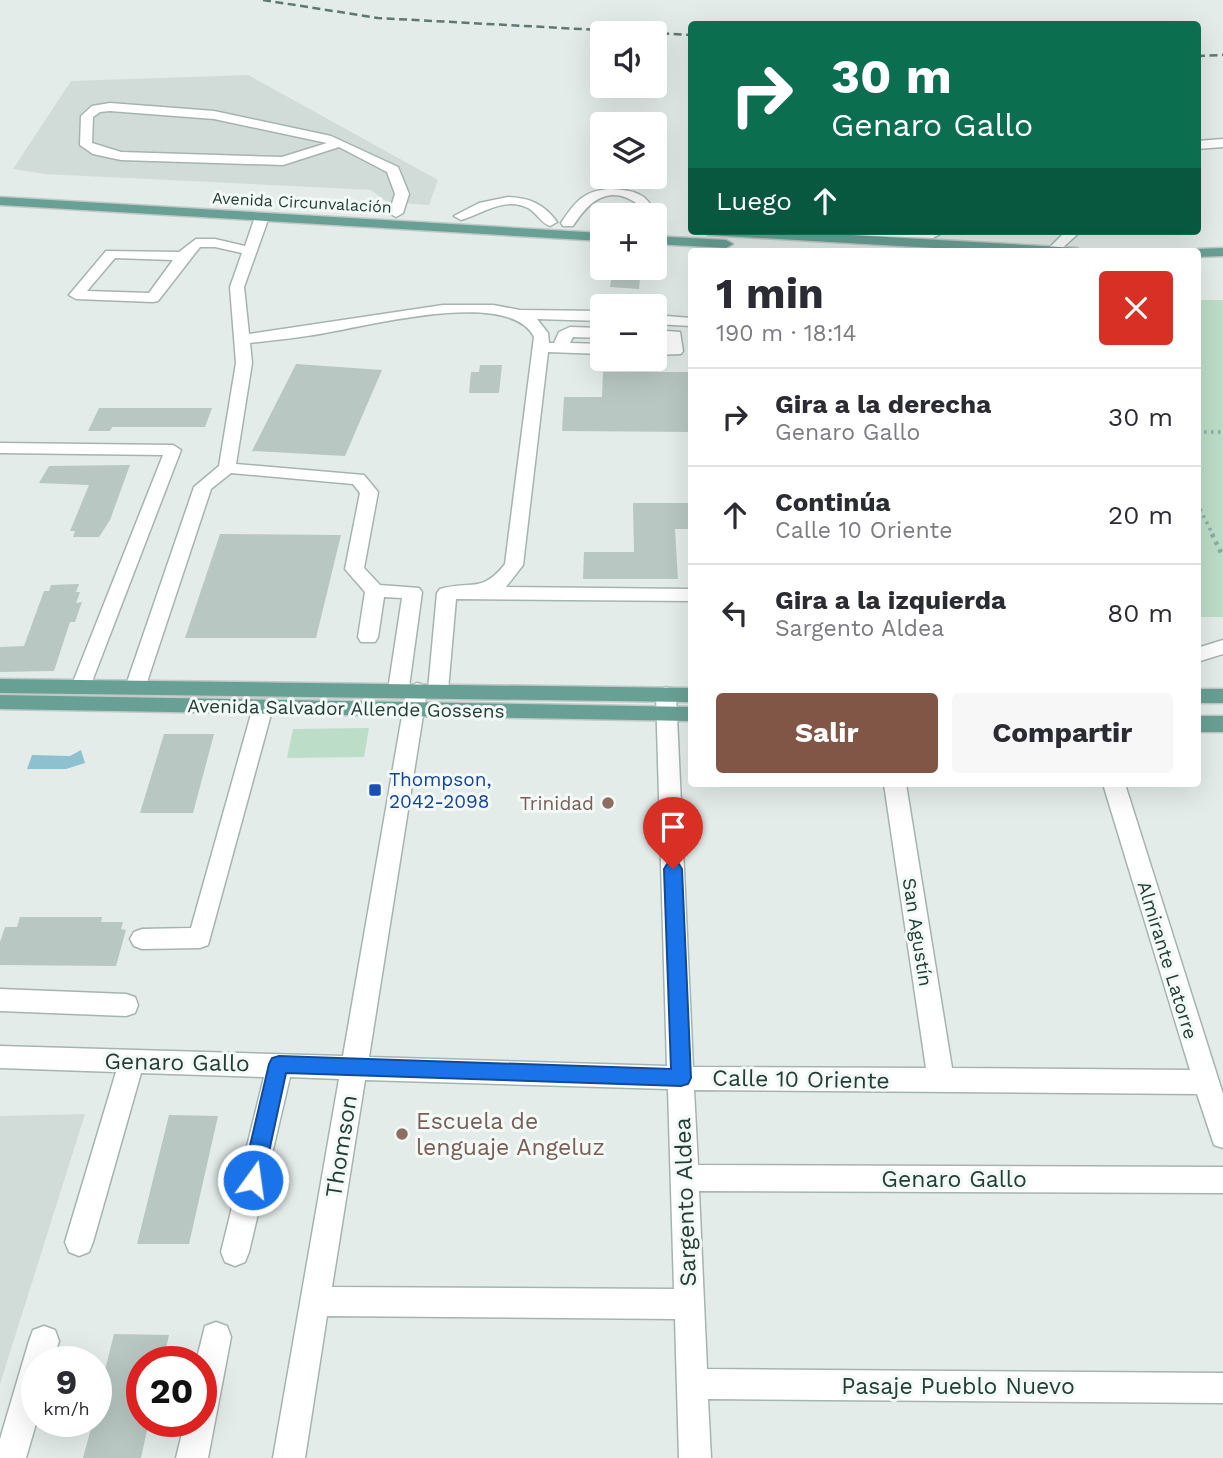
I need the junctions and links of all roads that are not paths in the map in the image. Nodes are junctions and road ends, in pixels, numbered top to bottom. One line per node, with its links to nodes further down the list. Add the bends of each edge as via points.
1 (340, 143): 1 (street, via 214,115 110,107 87,116 86,145 121,156 283,161); 7 (street, via 393,170 402,194)
2 (1223, 143): 3 (street)
3 (1201, 145)
4 (0, 190): 7 (main road, Avenida Circunvalación)
5 (0, 201): 8 (main road, Avenida Circunvalación)
6 (644, 203): 9 (street, via 638,198 592,195)
7 (396, 213): 9 (main road, Avenida Circunvalación)
8 (262, 217): 15 (main road, Avenida Circunvalación); 21 (street)
9 (568, 223): 10 (main road, Avenida Circunvalación)
10 (590, 224)
11 (667, 229): 12 (main road)
12 (688, 230)
13 (888, 235): 16 (main road)
14 (1069, 235): 20 (street)
15 (590, 236)
16 (934, 236): 19 (main road)
17 (667, 241): 18 (main road)
18 (790, 248)
19 (1028, 248)
20 (1054, 248)
21 (250, 251): 24 (street, via 196,243); 33 (street, via 237,287)
22 (1223, 252): 23 (main road)
23 (1201, 253)
24 (183, 256): 24 (street, via 153,298 76,295 111,254)
25 (1223, 264): 26 (main road)
26 (1201, 265)
27 (518, 314): 28 (street); 33 (street, via 492,310 407,314); 34 (street, via 537,326)
28 (590, 316)
29 (667, 320): 30 (street)
30 (688, 322)
31 (590, 333): 35 (street, via 570,332 564,335)
32 (667, 335): 37 (street, via 675,335 675,351)
33 (243, 339): 39 (street, via 244,363)
34 (541, 347): 35 (street); 43 (street, via 514,565 504,580)
35 (561, 347): 36 (street)
36 (590, 348)
37 (667, 351)
38 (0, 448): 49 (street, via 173,450)
39 (227, 468): 40 (street, via 358,479 369,492 354,569); 50 (street, via 203,487)
40 (375, 591): 41 (street); 45 (street)
41 (412, 592): 42 (street); 51 (street)
42 (447, 593): 43 (street); 51 (street)
43 (485, 593): 44 (street)
44 (688, 595)
45 (368, 637)
46 (1223, 647): 47 (street)
47 (1201, 654)
48 (0, 686): 49 (main road, Avenida Salvador Allende Gossens)
49 (81, 687): 50 (main road, Avenida Salvador Allende Gossens)
50 (135, 688): 51 (main road, Avenida Salvador Allende Gossens)
51 (417, 695): 55 (main road, Avenida Salvador Allende Gossens); 56 (main road, Avenida Salvador Allende Gossens); 56 (main road, Avenida Salvador Allende Gossens); 67 (street, Thomson)
52 (1201, 696): 53 (main road)
53 (1223, 696)
54 (0, 702): 55 (main road, Avenida Salvador Allende Gossens)
55 (263, 707): 61 (street, via 200,938)
56 (675, 707): 68 (street, Sargento Aldea)
57 (1201, 724): 58 (main road)
58 (1223, 724)
59 (895, 787): 69 (street, San Agustín)
60 (1115, 787): 70 (street, Almirante Latorre)
61 (142, 939)
62 (0, 1000): 63 (street)
63 (126, 1005)
64 (0, 1057): 65 (street, Genaro Gallo)
65 (132, 1060): 66 (street, Genaro Gallo); 74 (street)
66 (279, 1064): 67 (street, Genaro Gallo); 75 (street)
67 (355, 1066): 68 (street, Calle 10 Oriente); 76 (street, Thomson)
68 (681, 1078): 69 (street, Calle 10 Oriente); 72 (street, Sargento Aldea)
69 (941, 1080): 70 (street, Calle 10 Oriente)
70 (1206, 1082): 71 (street, Almirante Latorre)
71 (1223, 1136)
72 (684, 1178): 73 (street, Genaro Gallo); 77 (street, Sargento Aldea)
73 (1223, 1180)
74 (79, 1242)
75 (235, 1252)
76 (316, 1301): 77 (street); 86 (street, Thomson)
77 (689, 1304): 80 (street, Sargento Aldea)
78 (216, 1337): 79 (street)
79 (214, 1346)
80 (692, 1384): 81 (street, Pasaje Pueblo Nuevo); 87 (street, Sargento Aldea)
81 (1223, 1388)
82 (21, 1421): 84 (street)
83 (197, 1437): 85 (street)
84 (10, 1458)
85 (192, 1458)
86 (289, 1458)
87 (695, 1458)

